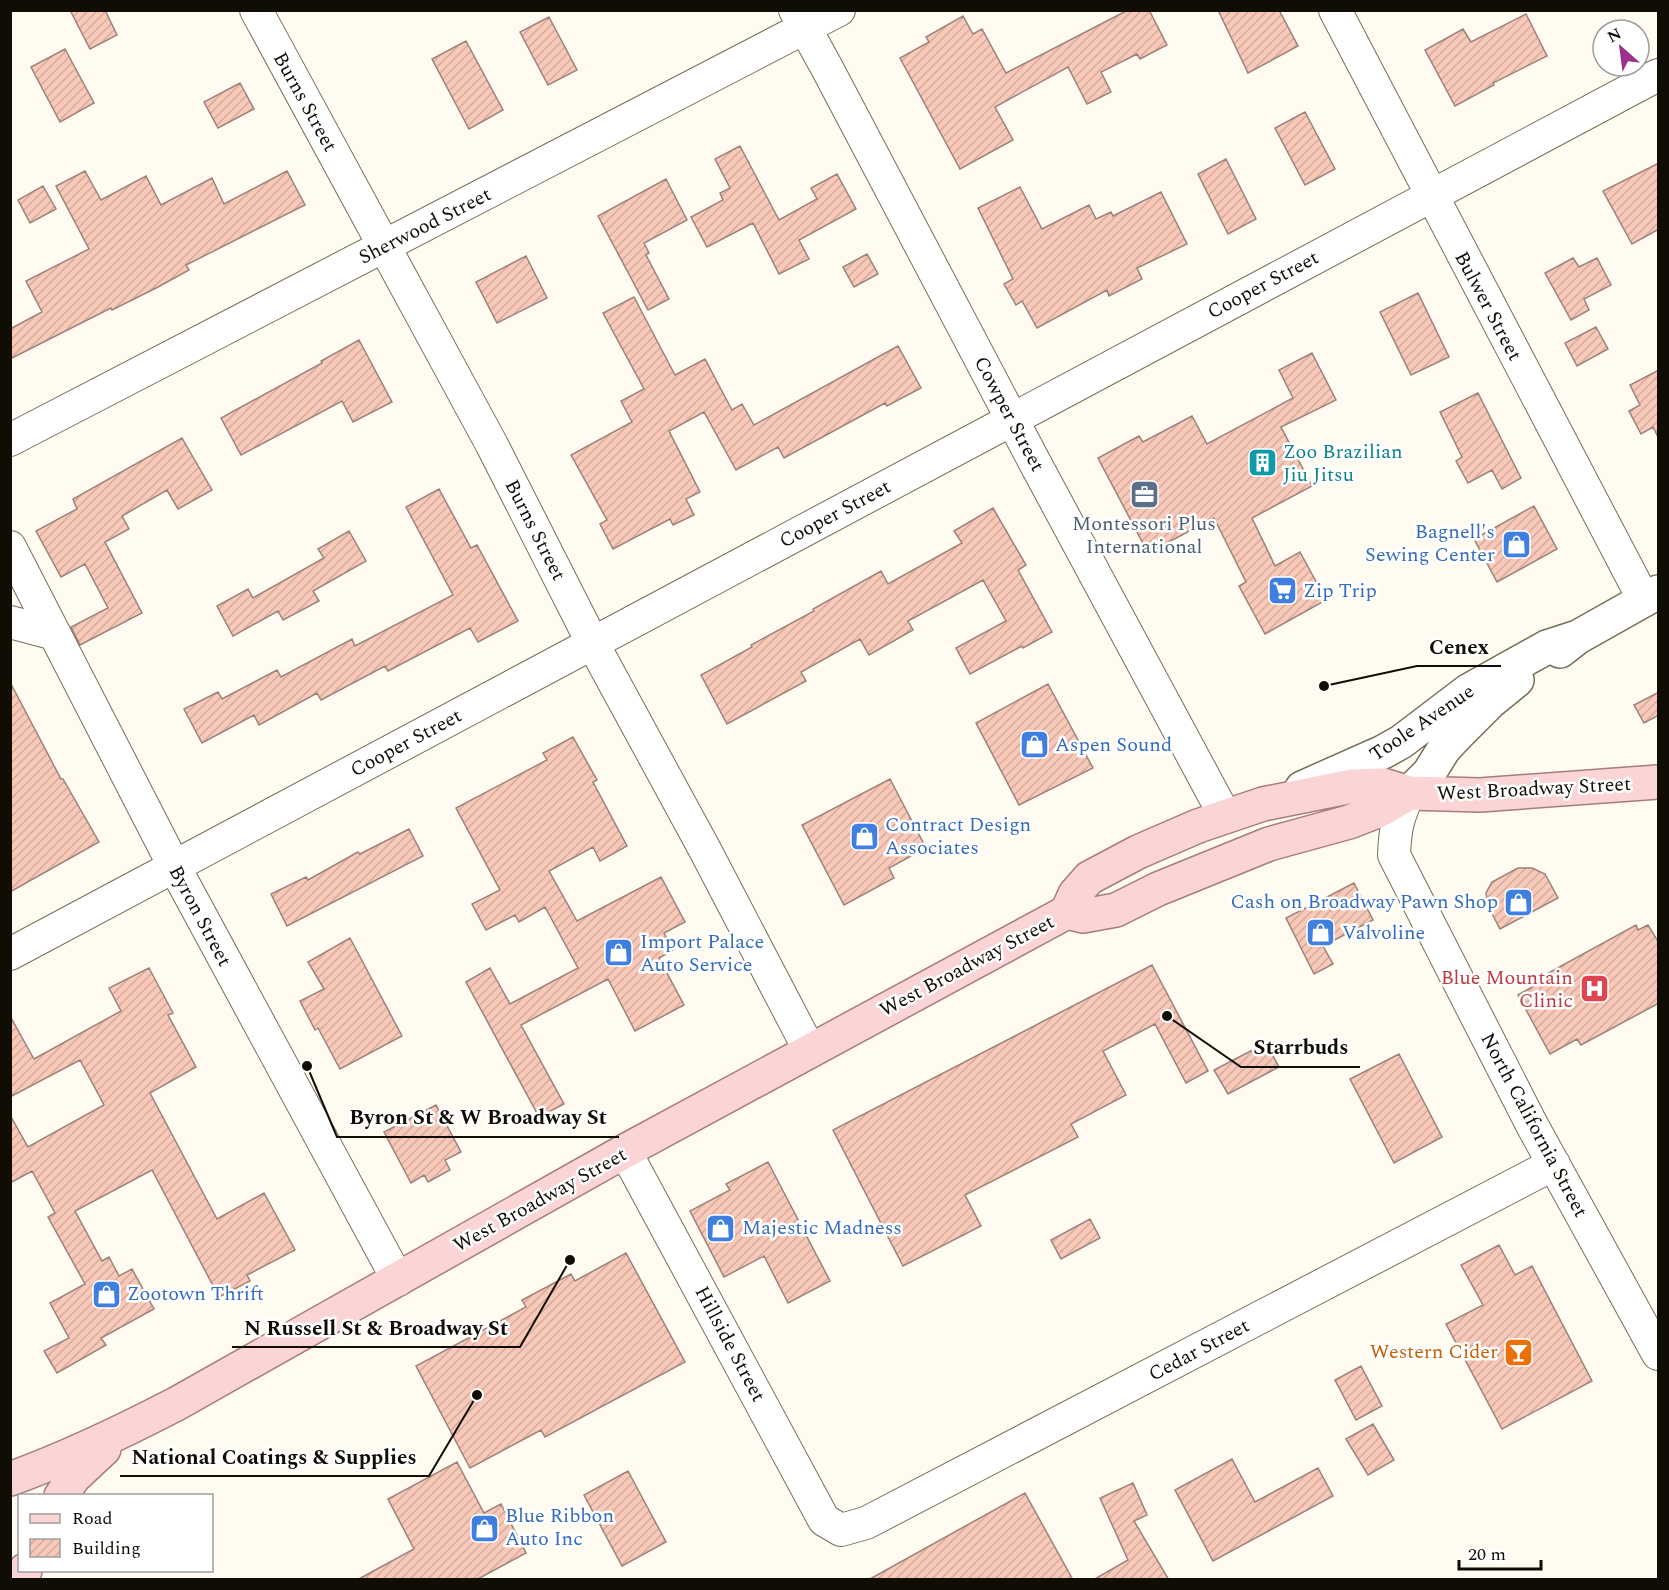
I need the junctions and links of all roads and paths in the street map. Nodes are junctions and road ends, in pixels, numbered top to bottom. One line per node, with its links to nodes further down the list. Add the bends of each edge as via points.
1 (256, 10): 7 (street, Burns Street)
2 (839, 10): 4 (street, Sherwood Street)
3 (1335, 10): 6 (street, Bulwer Street)
4 (799, 19): 7 (street, Sherwood Street); 8 (street, Cowper Street)
5 (1659, 75): 6 (street, Cooper Street)
6 (1431, 196): 8 (street, Cooper Street); 11 (street, Bulwer Street)
7 (385, 247): 9 (street, Sherwood Street); 15 (street, Burns Street)
8 (1012, 419): 15 (street, Cooper Street); 19 (street, Cowper Street)
9 (10, 440)
10 (10, 547): 13 (street, Byron Street)
11 (1651, 596): 14 (main road, Toole Avenue)
12 (10, 622): 13 (street)
13 (55, 634): 20 (street, Byron Street)
14 (1578, 637): 17 (main road, Toole Avenue, via 1490,702 1444,749 1429,774); 18 (main road, Toole Avenue, via 1547,647 1468,691 1401,742 1366,761)
15 (593, 644): 20 (street, Cooper Street); 23 (street, Burns Street)
16 (1659, 782): 17 (main road, West Broadway Street, via 1480,795)
17 (1410, 793): 18 (main road, West Broadway Street, via 1383,785 1353,786); 21 (main road, West Broadway Street, via 1348,822 1269,844 1116,910 1083,916); 25 (street, North California Street, via 1395,829 1394,855)
18 (1263, 804): 19 (main road, West Broadway Street)
19 (1225, 816): 21 (main road, West Broadway Street, via 1138,852 1089,878)
20 (174, 866): 22 (street, Cooper Street); 26 (street, Byron Street)
21 (1067, 912): 23 (main road, West Broadway Street)
22 (10, 954)
23 (810, 1051): 24 (main road, West Broadway Street)
24 (626, 1152): 26 (main road, West Broadway Street); 31 (street, Hillside Street, via 824,1520)
25 (1554, 1164): 27 (street, North California Street); 31 (street, Cedar Street, via 866,1523)
26 (398, 1280): 28 (main road, West Broadway Street)
27 (1659, 1353)
28 (122, 1432): 29 (main road, West Broadway Street); 30 (main road, via 74,1477)
29 (10, 1479)
30 (62, 1494)
31 (841, 1530)

